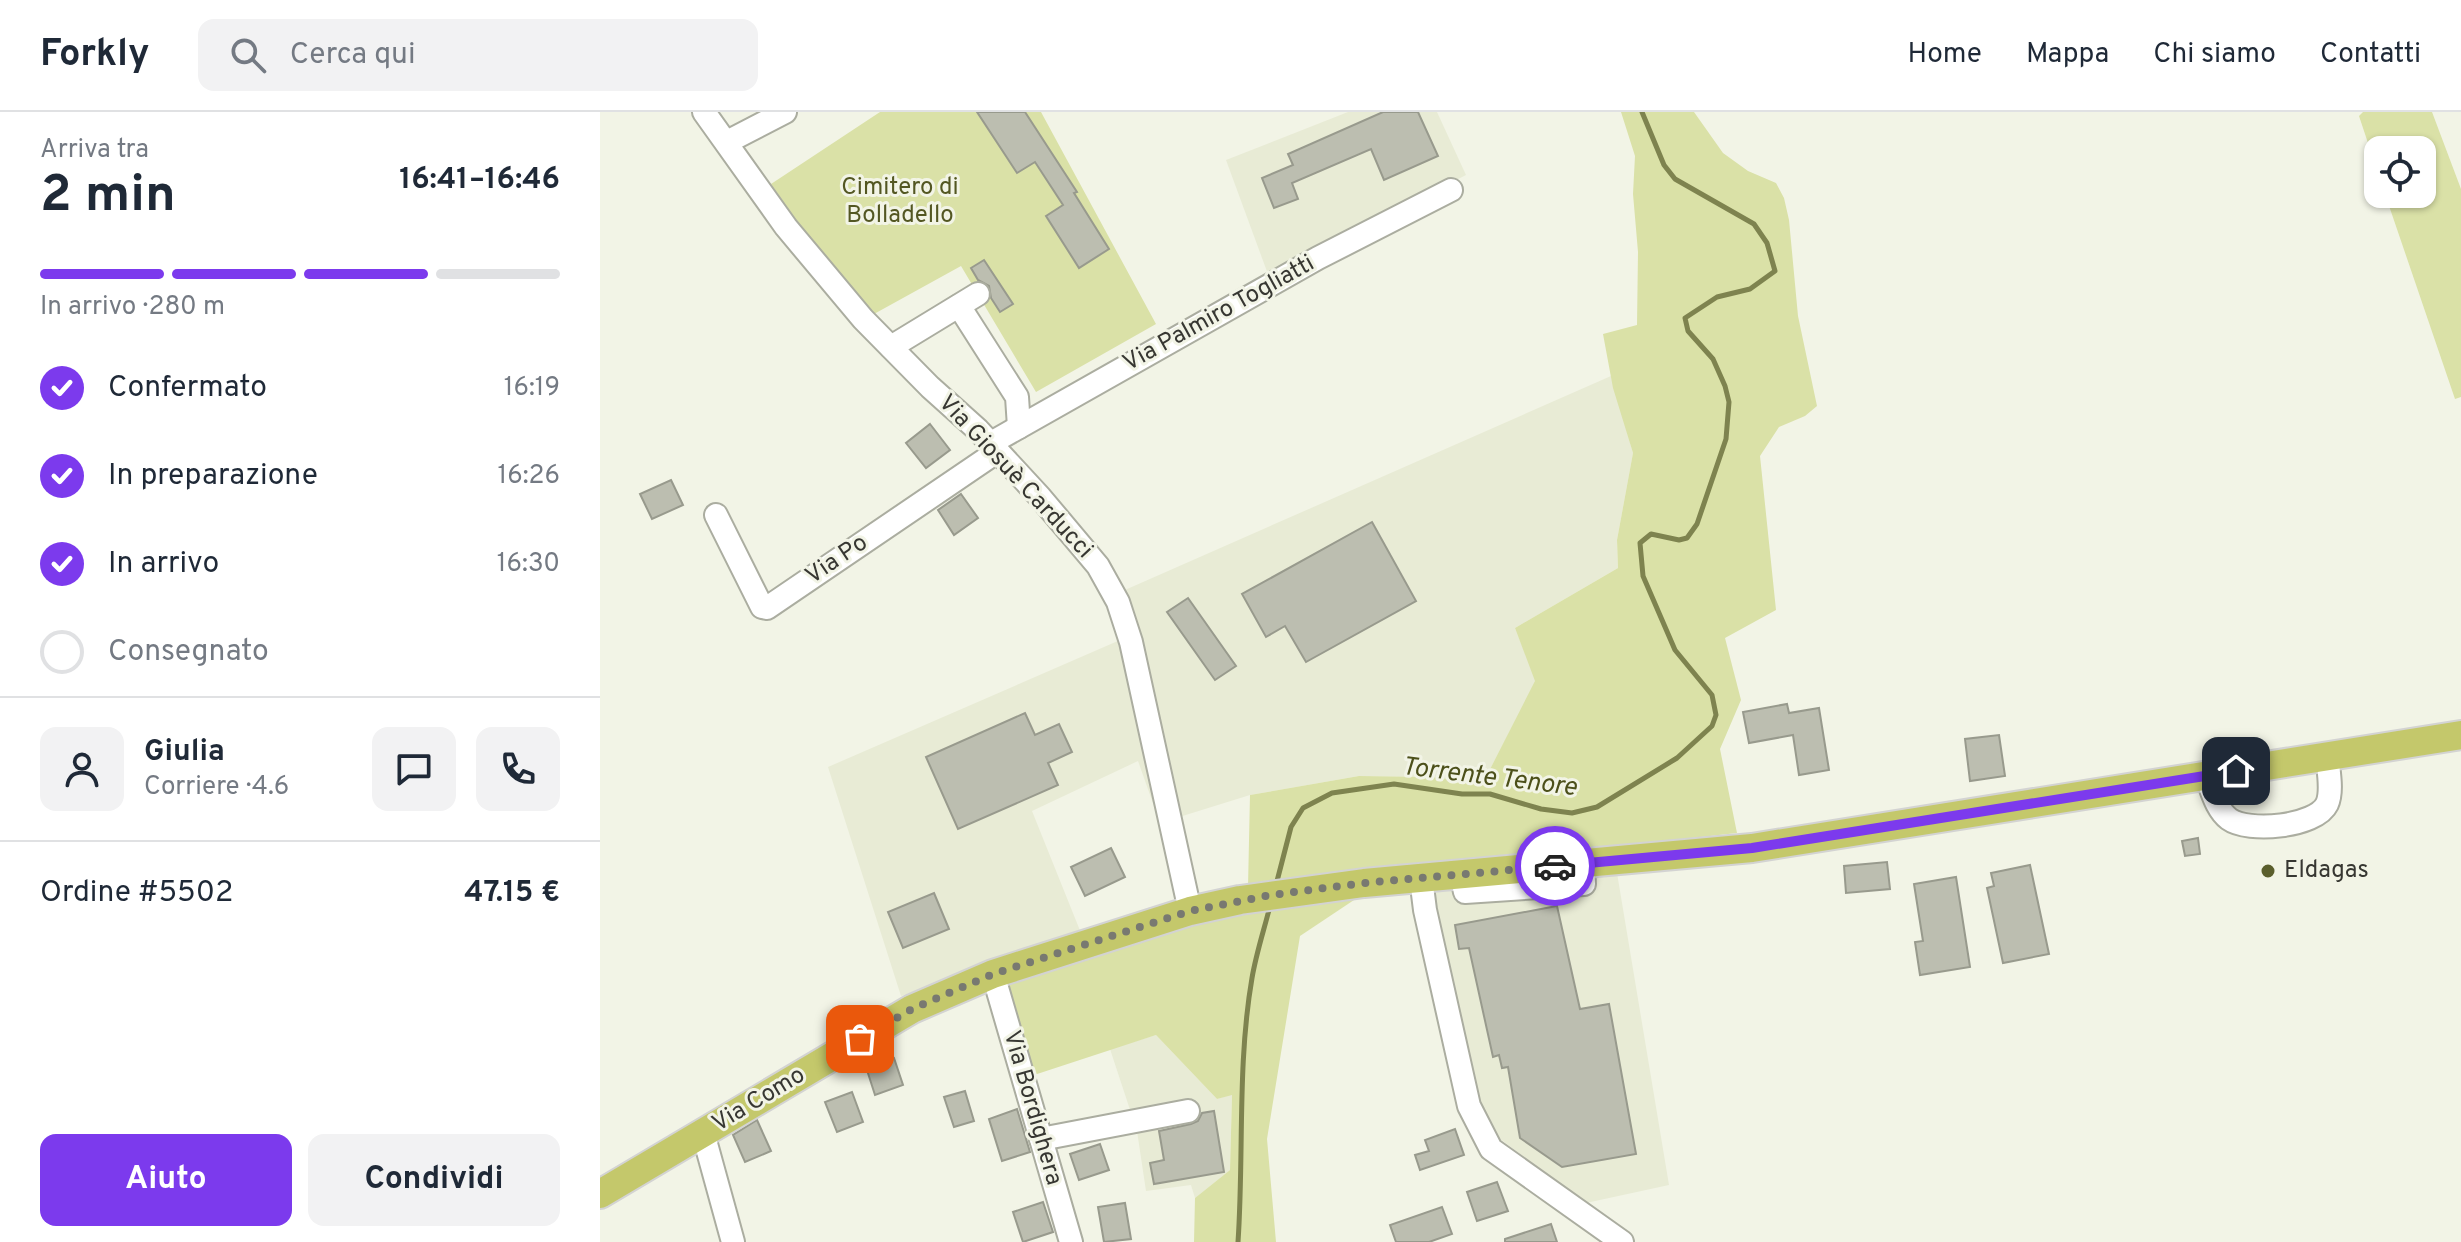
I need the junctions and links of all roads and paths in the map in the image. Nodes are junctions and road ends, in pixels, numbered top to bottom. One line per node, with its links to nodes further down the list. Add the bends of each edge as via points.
1 (704, 112): 3 (street, Via Giosuè Carducci)
2 (785, 112): 3 (street)
3 (727, 142): 5 (street, Via Giosuè Carducci, via 786,227)
4 (1451, 190): 6 (street, Via Palmiro Togliatti, via 1318,258)
5 (891, 347): 6 (street, via 968,300 1017,397); 7 (street, Via Giosuè Carducci)
6 (1019, 427): 7 (street, Via Palmiro Togliatti)
7 (994, 447): 8 (street, Via Po, via 767,608 753,594); 13 (street, Via Giosuè Carducci, via 1098,566 1118,602 1135,656)
8 (716, 515)
9 (2461, 735): 10 (main road, Via Como)
10 (2327, 755): 11 (main road, Via Como); 11 (street, via 2325,808 2314,817 2266,827 2231,821 2220,810)
11 (2206, 776): 12 (main road, Via Como, via 1752,848)
12 (1421, 878): 13 (main road, Via Como); 21 (street, via 1469,1106 1491,1149)
13 (1190, 911): 14 (main road, Via Como)
14 (993, 974): 16 (main road, Via Como, via 912,1009); 17 (street, Via Bordighera)
15 (1188, 1111): 17 (street)
16 (703, 1133): 18 (main road, Via Como); 19 (street)
17 (1041, 1139): 20 (street, Via Bordighera)
18 (600, 1194)
19 (733, 1242)
20 (1071, 1242)
21 (1622, 1242)

